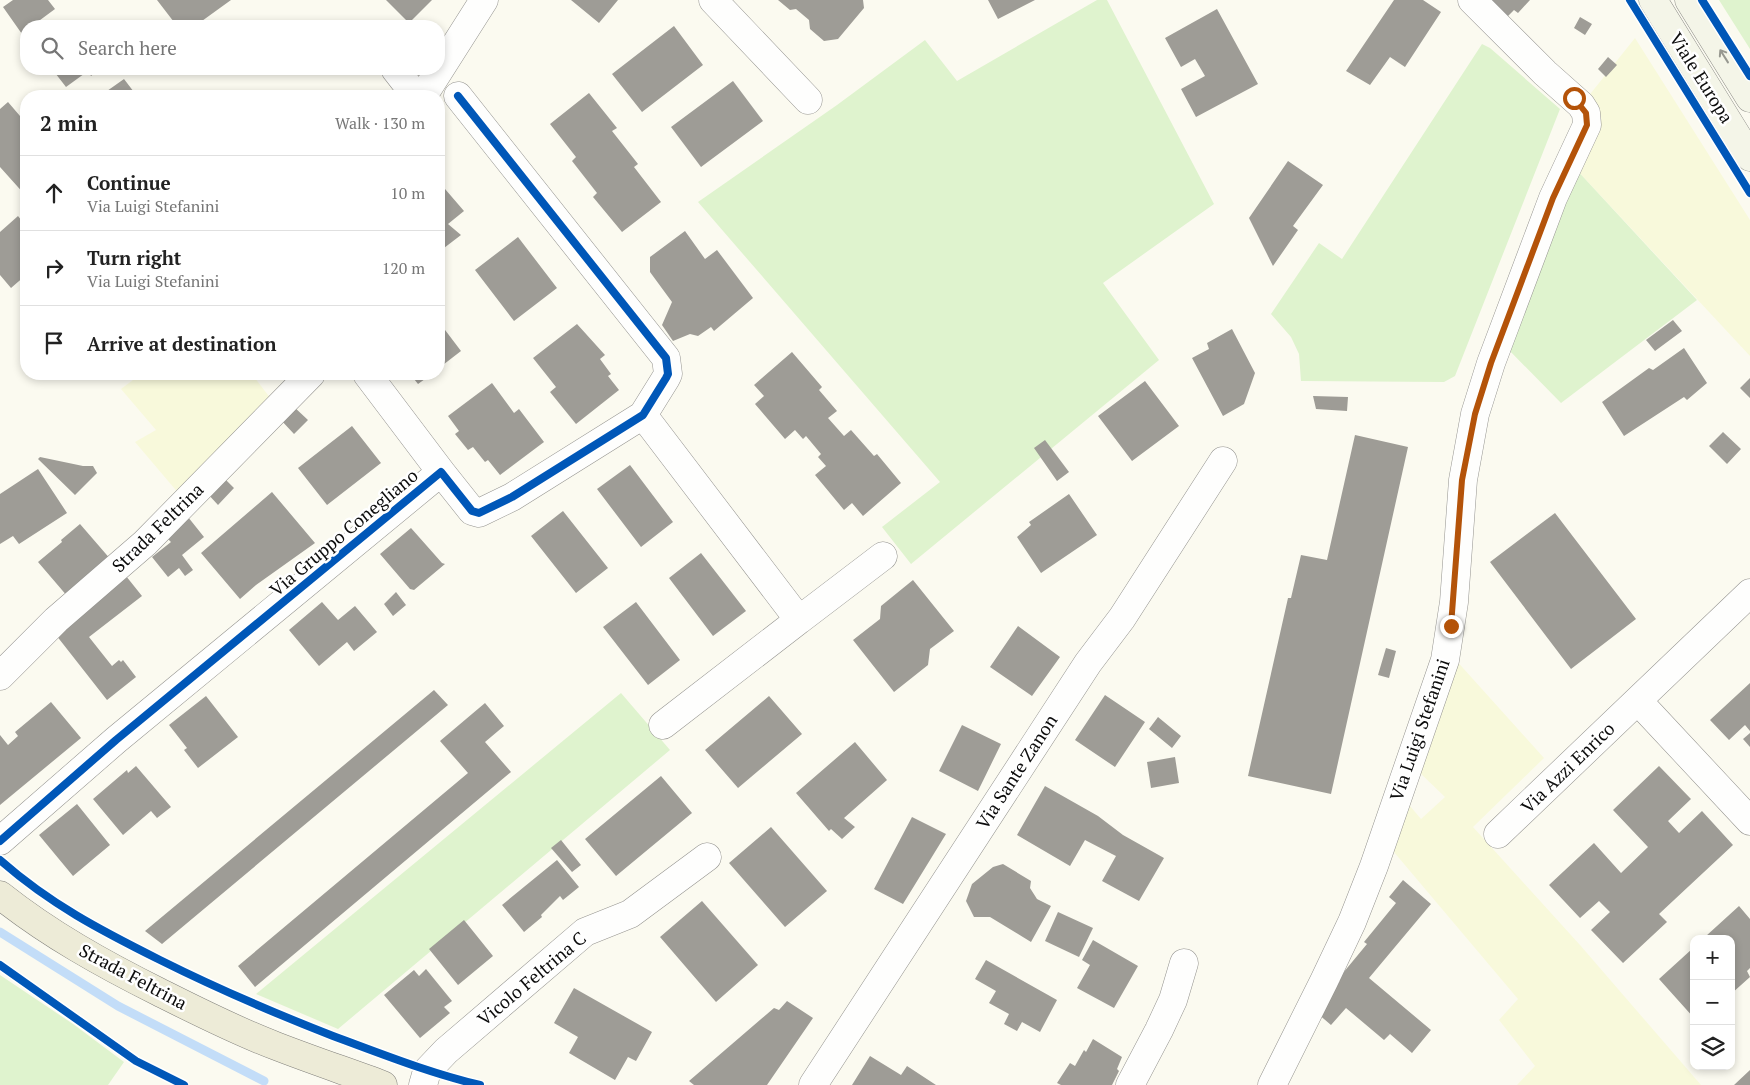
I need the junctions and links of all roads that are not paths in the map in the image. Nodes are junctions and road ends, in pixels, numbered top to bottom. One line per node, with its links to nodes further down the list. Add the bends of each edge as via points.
1 (484, 0): 6 (street)
2 (713, 0): 13 (street)
3 (1472, 0): 38 (street, Via Luigi Stefanini, via 1581,105 1587,125 1553,198 1475,414 1462,480 1454,602 1445,660 1352,922)
4 (1652, 0): 14 (main road, Viale Europa)
5 (1689, 0): 12 (main road, Viale Europa, one-way to 5)
6 (445, 61)
7 (400, 75): 9 (street)
8 (436, 75): 10 (street)
9 (412, 90)
10 (427, 90)
11 (458, 96): 17 (street, Via Gruppo Conegliano, via 666,358 668,374)
12 (1750, 98)
13 (808, 100)
14 (1750, 157)
15 (305, 380): 23 (street, Strada Feltrina, via 145,543 56,620)
16 (372, 380): 19 (street, Via Gruppo Conegliano)
17 (642, 415): 19 (street, Via Gruppo Conegliano, via 512,498 479,512 472,511); 22 (street)
18 (1223, 461): 36 (street, Via Sante Zanon)
19 (441, 472): 28 (street, Via Gruppo Conegliano, via 116,740)
20 (883, 556): 22 (street)
21 (1747, 603): 24 (street, Via Azzi Enrico)
22 (799, 620): 25 (street)
23 (0, 676)
24 (1638, 701): 26 (street); 27 (street, Via Azzi Enrico)
25 (663, 725)
26 (1750, 821)
27 (1498, 834)
28 (0, 841)
29 (706, 857): 35 (street, Vicolo Feltrina C, via 630,914 585,932 446,1051 427,1071)
30 (0, 895): 32 (main road, Strada Feltrina, via 56,935 115,970)
31 (1184, 964): 37 (street, via 1159,1030)
32 (275, 1046): 33 (main road, Strada Feltrina); 34 (main road, Strada Feltrina)
33 (332, 1085)
34 (383, 1085)
35 (423, 1085)
36 (813, 1085)
37 (1130, 1085)
38 (1272, 1085)

